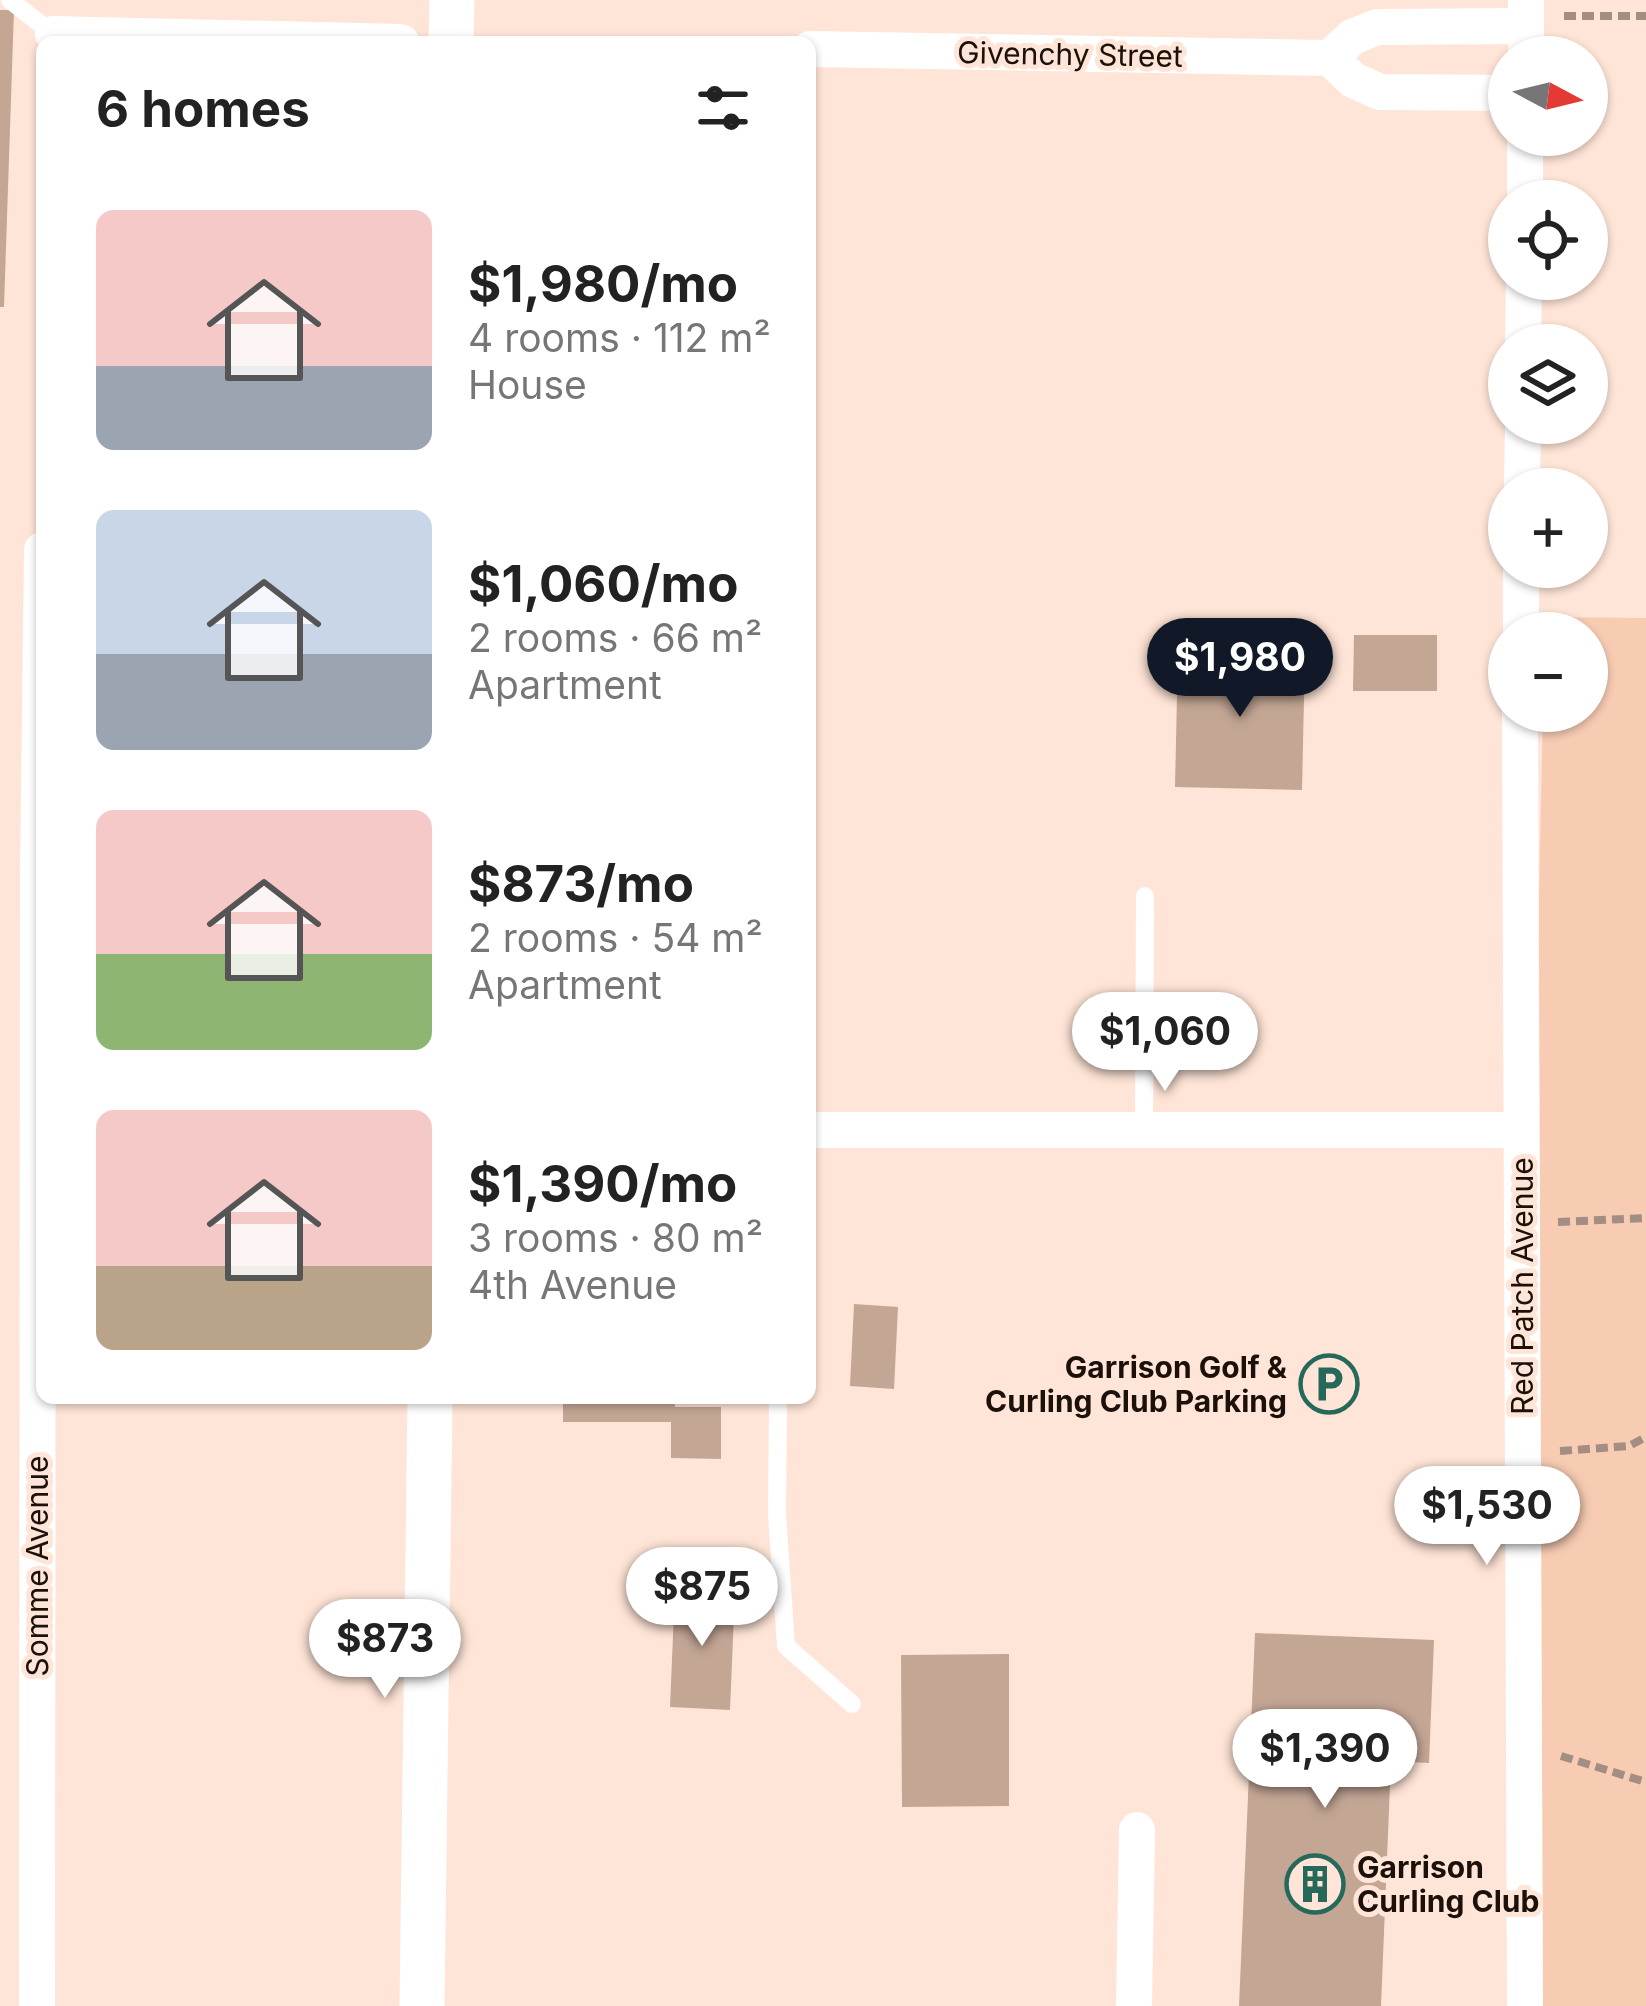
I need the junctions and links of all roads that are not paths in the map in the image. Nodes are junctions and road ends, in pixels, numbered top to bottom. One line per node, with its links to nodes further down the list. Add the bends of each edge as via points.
1 (10, 0): 4 (lane)
2 (452, 0): 6 (street)
3 (1526, 25): 8 (street, via 1377,27)
4 (53, 34): 5 (street)
5 (140, 36)
6 (452, 36)
7 (816, 49): 8 (street, Givenchy Street)
8 (1330, 58): 9 (street, via 1380,92)
9 (1488, 93)
10 (1520, 732): 16 (street, Red Patch Avenue)
11 (1145, 896): 15 (lane)
12 (0, 1130): 13 (street)
13 (36, 1130)
14 (816, 1130): 15 (street)
15 (1144, 1130): 16 (street)
16 (1521, 1130): 25 (street, Red Patch Avenue)
17 (38, 1404): 22 (street, Somme Avenue)
18 (430, 1404): 23 (street)
19 (778, 1404): 20 (lane, via 786,1646)
20 (852, 1704)
21 (1136, 1830): 24 (street)
22 (37, 2006)
23 (422, 2006)
24 (1134, 2006)
25 (1526, 2006)

